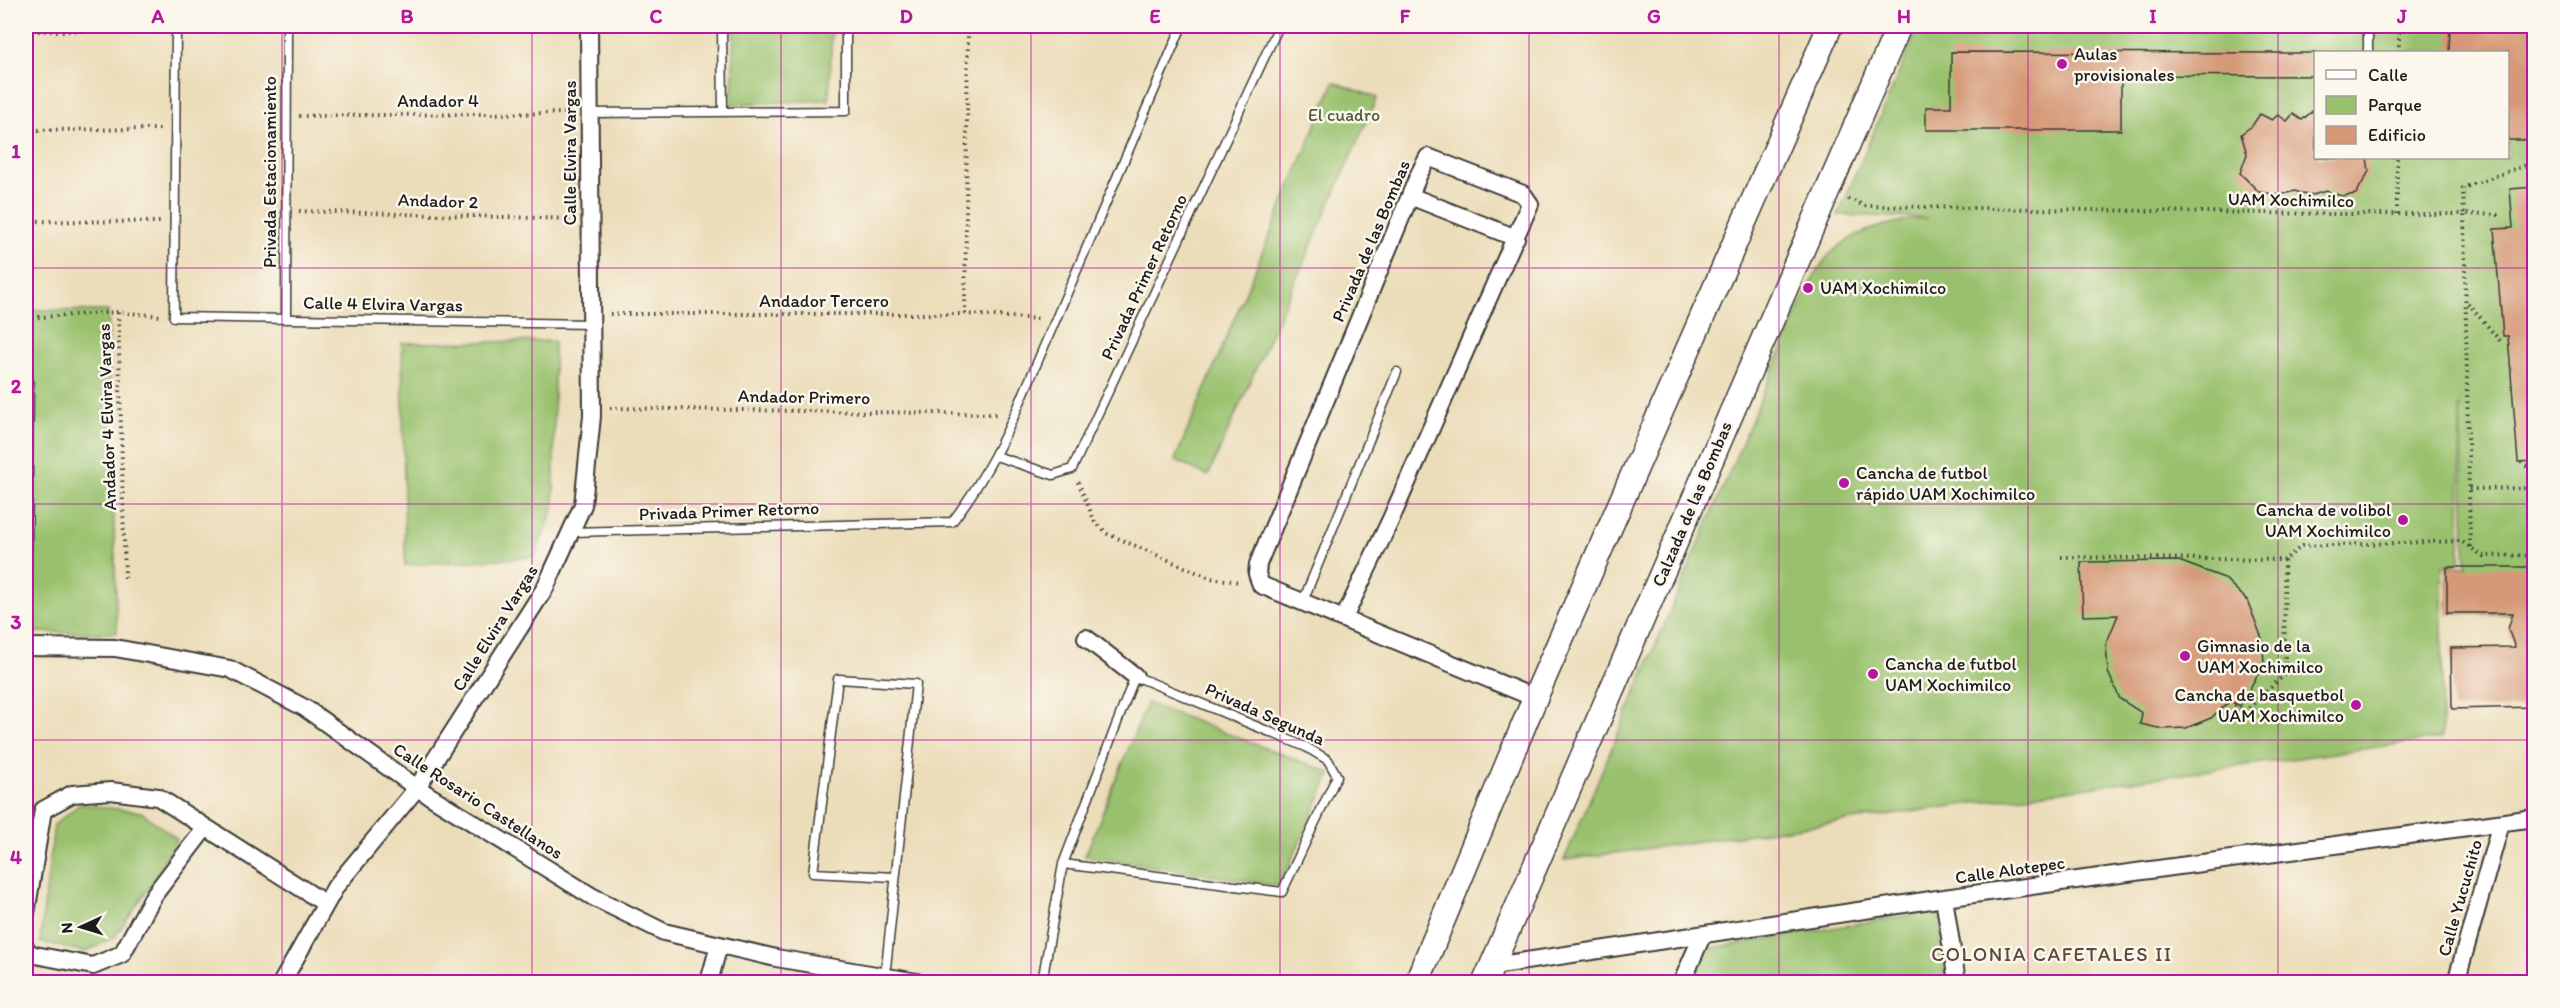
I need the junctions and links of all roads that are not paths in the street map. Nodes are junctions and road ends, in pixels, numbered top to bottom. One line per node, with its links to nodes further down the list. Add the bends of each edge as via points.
1 (287, 26): 16 (lane, Privada Estacionamiento)
2 (590, 26): 13 (street, Calle Elvira Vargas)
3 (722, 26): 12 (lane)
4 (846, 26): 12 (lane, via 846,111)
5 (1182, 26): 20 (lane, Privada Primer Retorno)
6 (1280, 26): 20 (lane, Privada Primer Retorno, via 1072,469 1053,475)
7 (1830, 26): 27 (main road)
8 (1899, 26): 40 (main road, Calzada de las Bombas)
9 (2368, 26): 11 (lane)
10 (176, 28): 16 (lane, Calle 4 Elvira Vargas, via 174,317)
11 (2368, 51)
12 (723, 112): 13 (lane)
13 (590, 113): 17 (street, Calle Elvira Vargas)
14 (1410, 196): 15 (street); 15 (street, Privada de las Bombas, via 1428,157 1438,159 1523,194 1530,204); 22 (street, Privada de las Bombas, via 1258,564 1261,585)
15 (1516, 238): 23 (street, Privada de las Bombas)
16 (286, 319): 17 (lane, Calle 4 Elvira Vargas)
17 (591, 319): 21 (street, Calle Elvira Vargas, via 592,407 583,505)
18 (1397, 372): 22 (lane)
19 (29, 383): 25 (lane)
20 (996, 456): 21 (lane, Privada Primer Retorno, via 952,522)
21 (571, 532): 28 (street, Calle Elvira Vargas, via 545,588)
22 (1303, 601): 23 (street)
23 (1344, 618): 27 (street)
24 (1086, 638): 26 (street)
25 (26, 647): 28 (street, Calle Rosario Castellanos, via 115,648 230,669 305,708)
26 (1135, 676): 32 (lane); 32 (lane, Privada Segunda, via 1306,747 1328,760 1337,776 1282,892)
27 (1535, 698): 46 (main road)
28 (417, 788): 35 (street, Calle Elvira Vargas, via 336,886); 38 (street, Calle Rosario Castellanos, via 593,897 664,933)
29 (2535, 818): 30 (street, Calle Alotepec)
30 (2501, 823): 34 (street, Calle Alotepec); 49 (street, Calle Yucuchito)
31 (205, 828): 35 (street); 36 (street, via 158,797 111,791 72,794 44,810); 39 (street, via 154,895 122,954 93,966 30,954)
32 (1063, 864): 45 (lane)
33 (895, 877): 33 (lane, via 916,684 838,679 813,873); 41 (lane)
34 (1944, 898): 37 (street, Calle Alotepec); 48 (street)
35 (326, 904): 42 (street, Calle Elvira Vargas)
36 (26, 913)
37 (1702, 936): 40 (street, Calle Alotepec); 47 (street)
38 (719, 945): 41 (street, Calle Rosario Castellanos); 43 (street)
39 (26, 948)
40 (1489, 974)
41 (885, 977): 44 (street, Calle Rosario Castellanos)
42 (282, 982)
43 (709, 982)
44 (910, 982)
45 (1042, 982)
46 (1417, 982)
47 (1682, 982)
48 (1957, 982)
49 (2456, 982)

